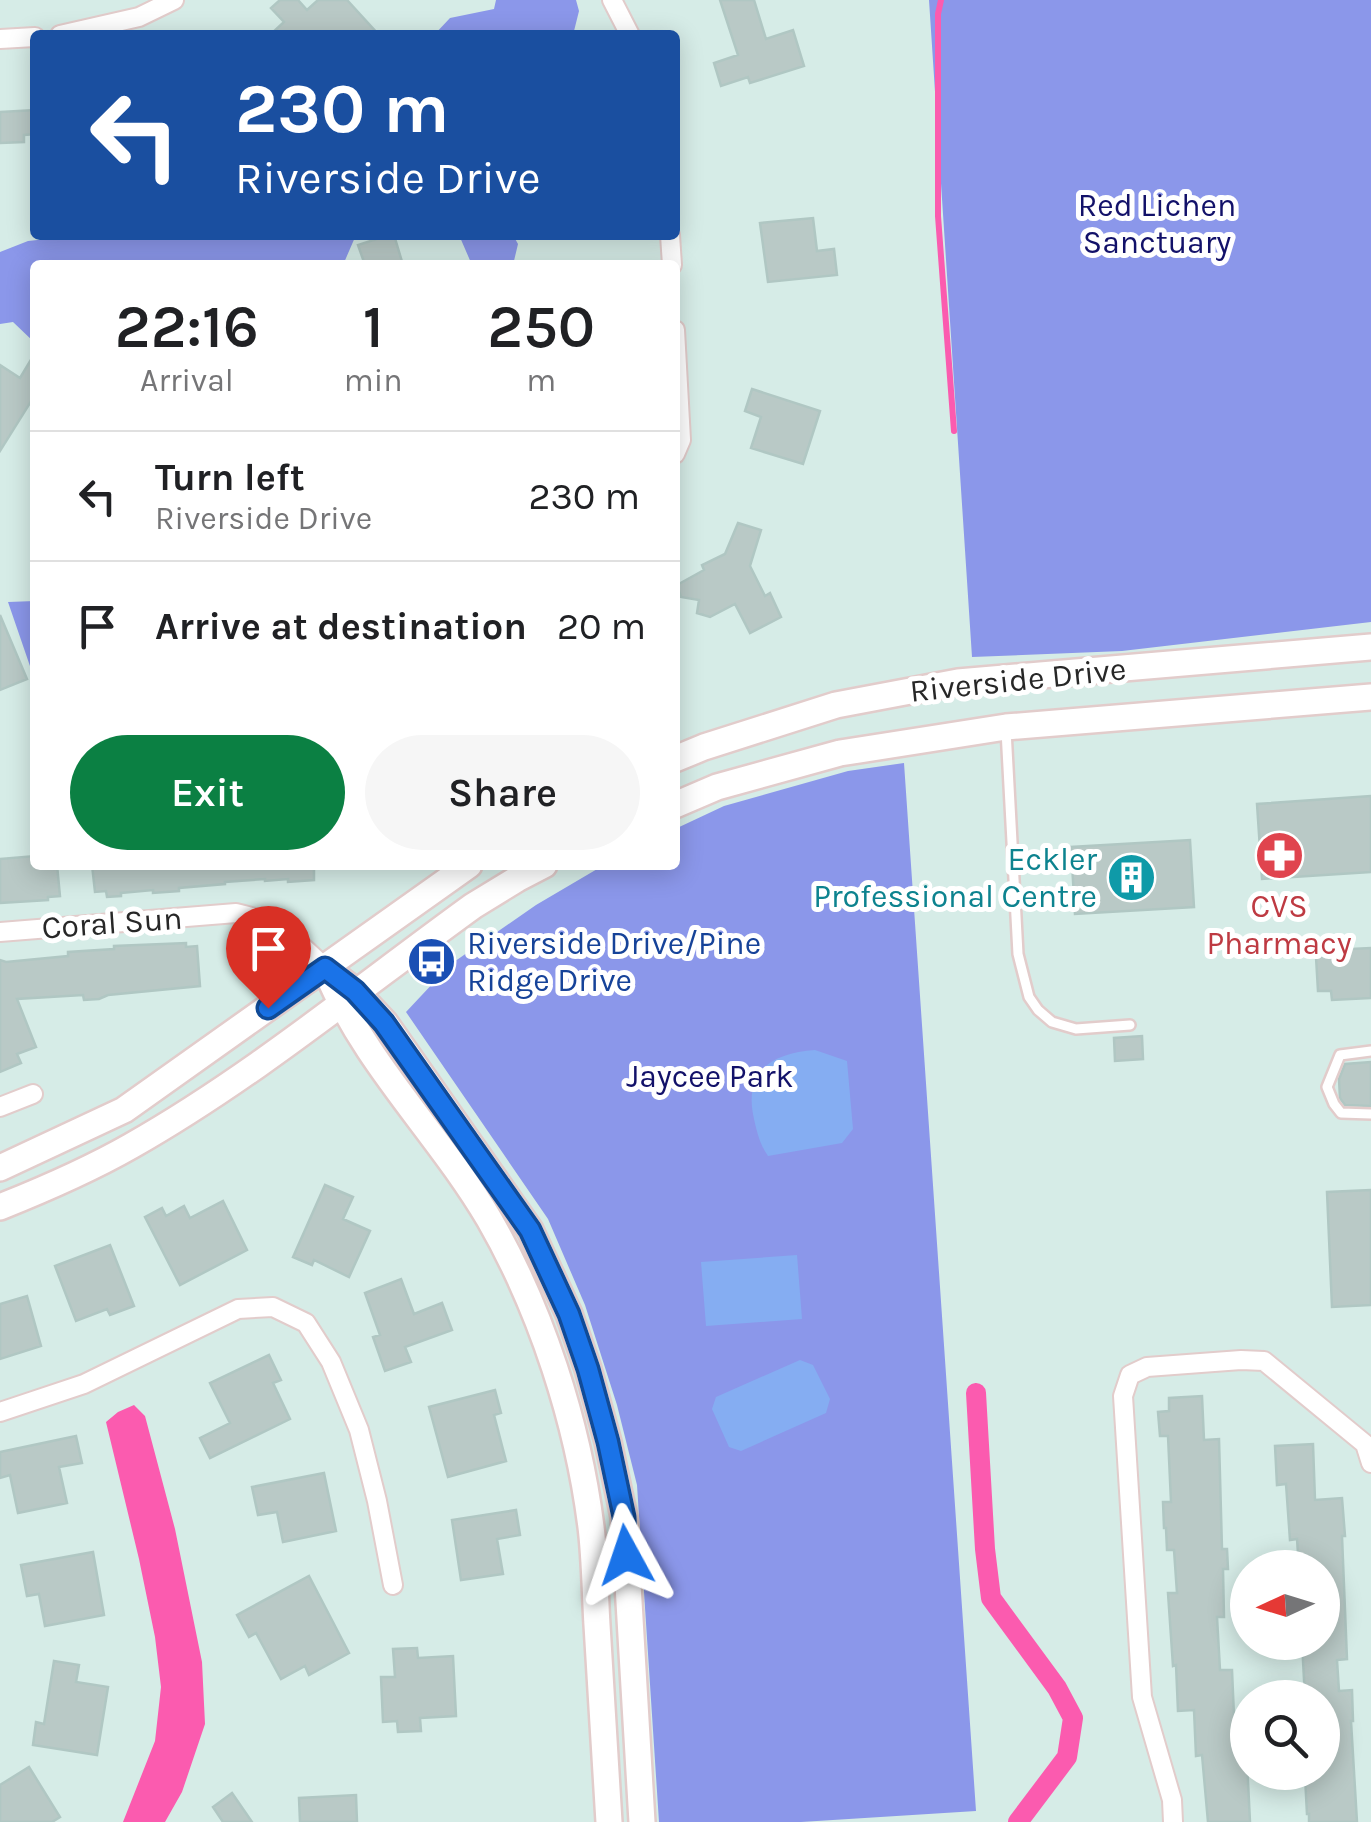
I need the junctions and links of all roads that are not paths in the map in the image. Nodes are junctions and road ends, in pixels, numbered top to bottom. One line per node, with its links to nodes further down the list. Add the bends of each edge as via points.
1 (174, 0): 3 (street, via 139,17)
2 (612, 0): 4 (street)
3 (82, 30)
4 (627, 30)
5 (30, 37): 6 (street)
6 (0, 40)
7 (1371, 647): 10 (street, Riverside Drive, via 958,682 836,706)
8 (1371, 697): 9 (street, Riverside Drive)
9 (1006, 727): 11 (street, Riverside Drive, via 840,753); 17 (lane, via 1018,954 1028,997 1052,1022 1076,1029)
10 (680, 757)
11 (680, 803)
12 (462, 870): 15 (street)
13 (535, 870): 16 (street, via 473,906)
14 (0, 932): 15 (street, Coral Sun, via 236,914 291,934)
15 (325, 968): 16 (street); 22 (street, via 124,1110)
16 (348, 997): 23 (street, via 129,1148); 27 (street, via 366,1045 489,1220 542,1337 572,1425 591,1527); 28 (street, via 384,1023 530,1230 569,1314 624,1517)
17 (1130, 1025)
18 (1371, 1051): 21 (lane, via 1340,1055 1327,1087 1342,1113)
19 (33, 1094): 20 (street)
20 (0, 1108)
21 (1371, 1114)
22 (0, 1168)
23 (0, 1207)
24 (0, 1412): 26 (street, via 84,1384 238,1309 274,1307 306,1323 331,1362 359,1430)
25 (1371, 1463): 29 (street, via 1365,1444 1264,1361 1147,1366 1130,1375 1123,1396 1142,1696)
26 (393, 1585)
27 (609, 1822)
28 (642, 1822)
29 (1173, 1822)

